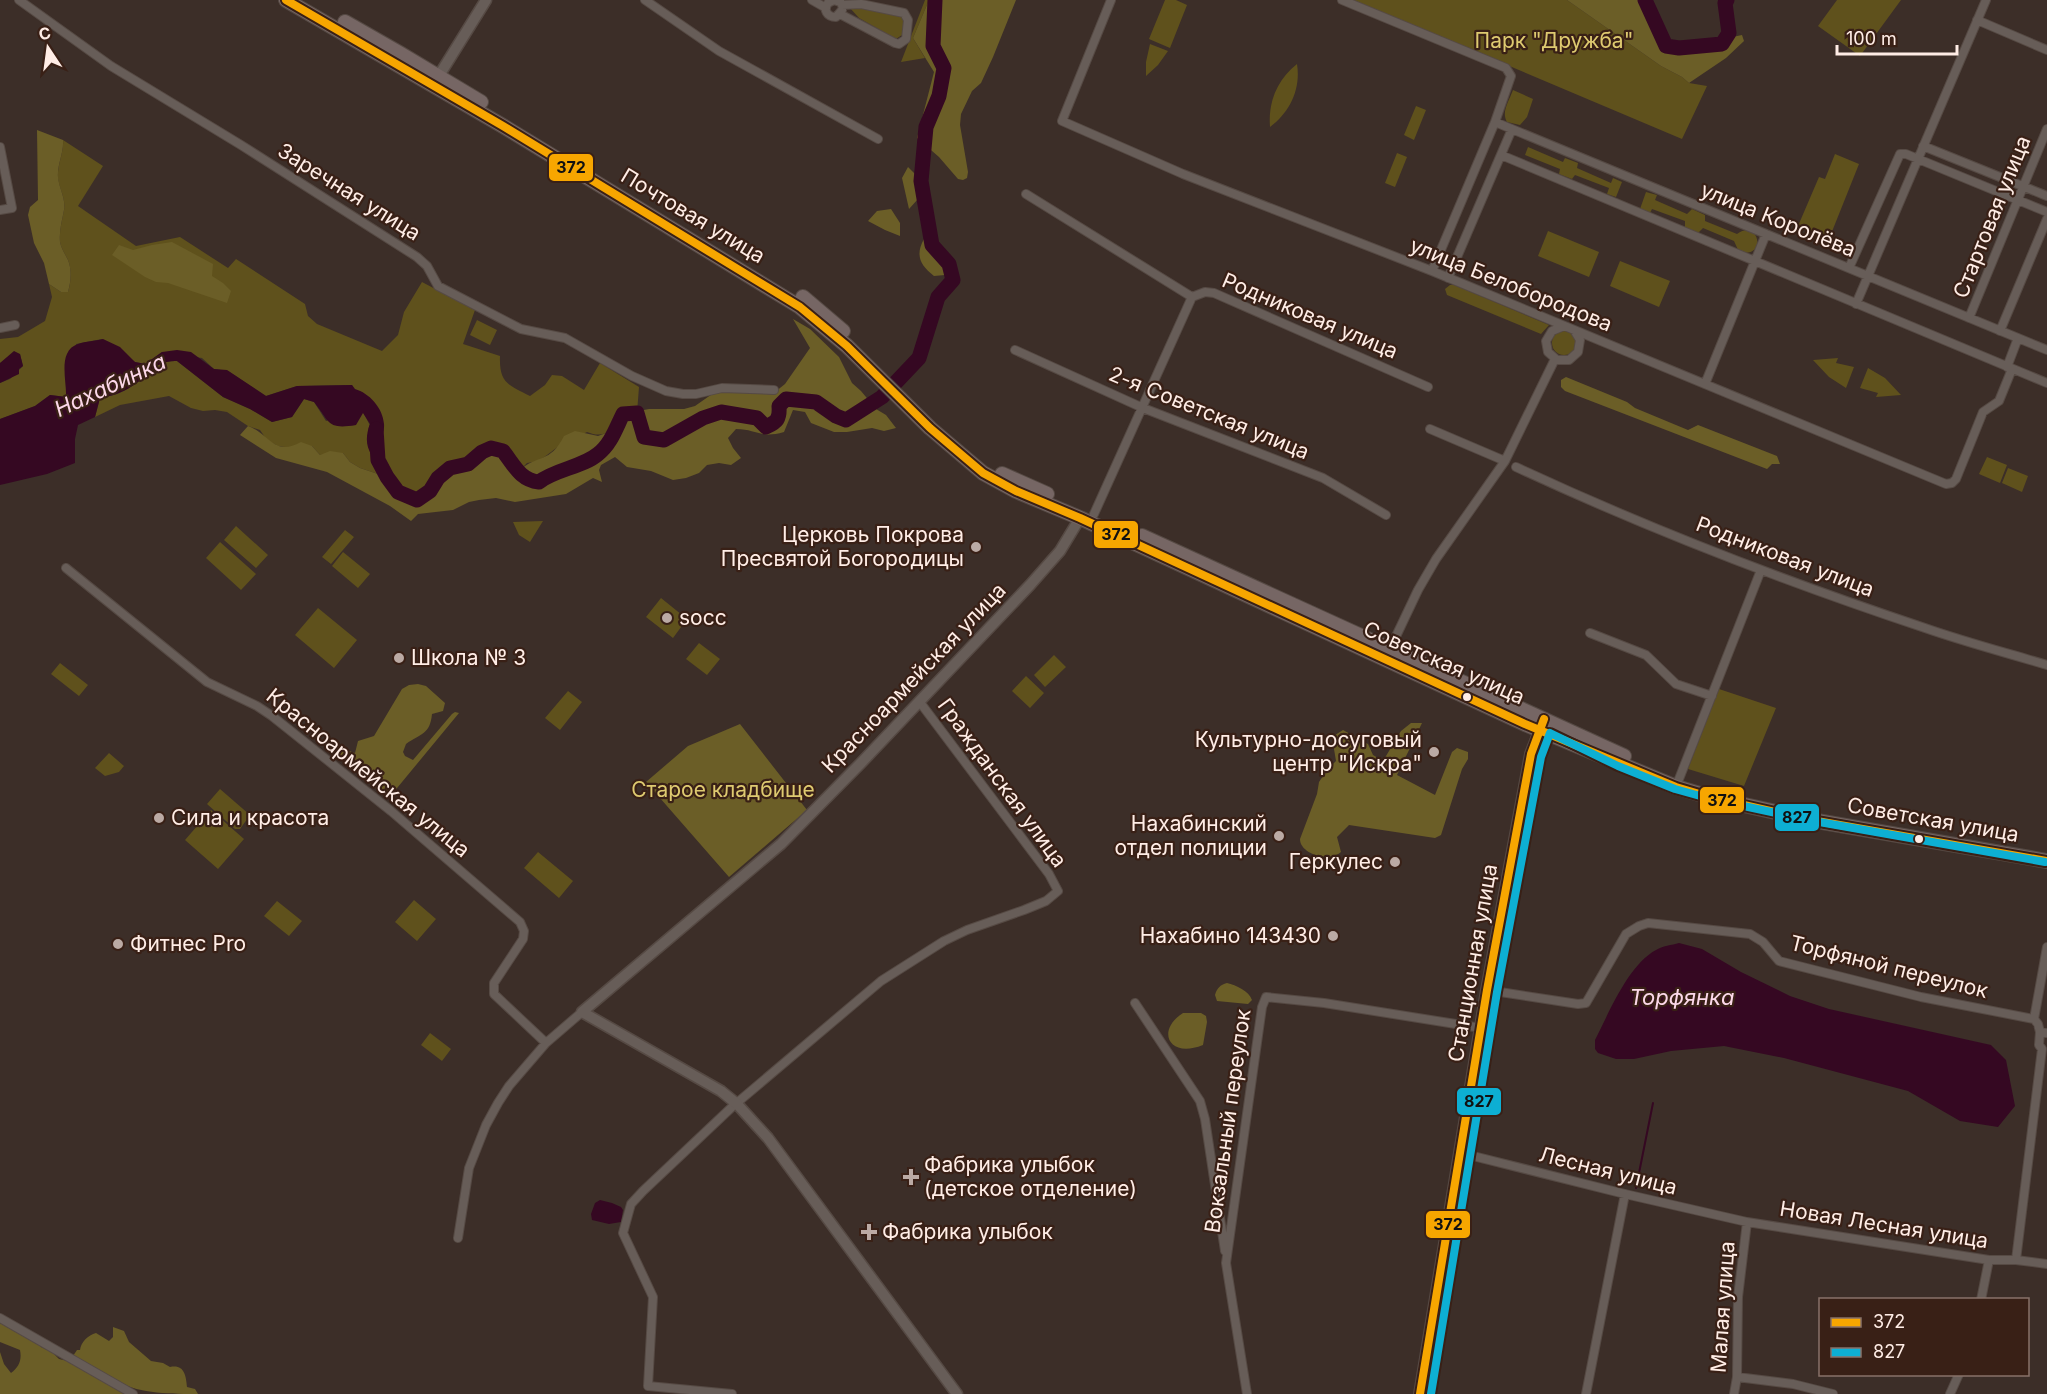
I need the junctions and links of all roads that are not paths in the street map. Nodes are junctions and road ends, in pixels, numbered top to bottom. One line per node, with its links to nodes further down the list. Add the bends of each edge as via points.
1 (19, 0): 51 (street, Заречная улица, via 111,66 417,257 438,286 520,329 565,338 666,391 696,394 722,388)
2 (286, 0): 13 (main road, Почтовая улица)
3 (303, 0): 13 (main road, Почтовая улица)
4 (486, 0): 13 (street)
5 (645, 0): 17 (street, via 719,51)
6 (812, 0): 10 (street)
7 (1111, 0): 32 (street, улица Белобородова, via 1062,121 1183,174)
8 (1342, 0): 14 (street, via 1506,68 1511,76)
9 (1986, 0): 11 (street)
10 (836, 4): 10 (street, via 895,43 906,39 908,20 904,13 861,4)
11 (1977, 20): 12 (street); 18 (street)
12 (2047, 50)
13 (436, 80): 52 (main road, Почтовая улица, via 504,126 800,307)
14 (1495, 122): 15 (street, улица Королёва); 32 (street)
15 (1512, 129): 20 (street); 29 (street, улица Королёва)
16 (2047, 129): 22 (street, Стартовая улица)
17 (878, 139)
18 (1923, 146): 21 (street); 22 (street)
19 (0, 147): 26 (street, via 12,208)
20 (1501, 155): 30 (street); 34 (street)
21 (1918, 159): 25 (street); 31 (street, via 1906,154 1896,158); 33 (street)
22 (2023, 187): 24 (street); 25 (street, Стартовая улица)
23 (1026, 194): 35 (street, Родниковая улица)
24 (2047, 196)
25 (2018, 200): 27 (street); 37 (street, Стартовая улица)
26 (0, 210)
27 (2047, 212)
28 (2047, 219): 42 (street)
29 (1766, 234): 30 (street); 31 (street, улица Королёва)
30 (1755, 262): 36 (street); 49 (street)
31 (1849, 268): 33 (street, улица Королёва)
32 (1432, 271): 34 (street, улица Белобородова)
33 (1868, 276): 36 (street); 37 (street, улица Королёва)
34 (1448, 278): 39 (street, улица Белобородова)
35 (1192, 297): 50 (street, Родниковая улица, via 1214,293); 53 (street)
36 (1856, 304): 47 (street)
37 (1969, 318): 42 (street, улица Королёва)
38 (15, 325): 40 (street)
39 (1565, 326): 41 (street, улица Белобородова); 46 (street, via 1554,329 1547,338 1547,349)
40 (0, 328)
41 (1574, 330): 46 (street, via 1580,340 1578,352 1569,360); 49 (street, улица Белобородова)
42 (2000, 331): 43 (street, улица Королёва)
43 (2019, 338): 45 (street, улица Королёва); 47 (street)
44 (1015, 350): 53 (street, 2-я Советская улица)
45 (2047, 350)
46 (1555, 358): 55 (street)
47 (2010, 368): 48 (street); 49 (street, улица Белобородова, via 1999,401 1983,412 1956,479 1946,484)
48 (2047, 383)
49 (1705, 384)
50 (1428, 387)
51 (774, 390)
52 (907, 399): 58 (main road, via 988,466); 58 (main road, Советская улица, via 959,454 983,473 1016,491)
53 (1143, 408): 57 (street, 2-я Советская улица, via 1323,478); 58 (street)
54 (1430, 429): 55 (street)
55 (1505, 461): 62 (street, via 1436,559)
56 (1516, 467): 60 (street, Родниковая улица)
57 (1386, 515)
58 (1087, 516): 62 (main road, Советская улица); 65 (street, Красноармейская улица, via 1060,551)
59 (66, 568): 77 (street, Красноармейская улица, via 207,682 272,716 520,922 523,939 494,983 495,994)
60 (1761, 570): 63 (street, Родниковая улица, via 1926,629); 64 (street)
61 (1590, 633): 64 (street, via 1646,655 1676,684)
62 (1388, 655): 66 (main road, Советская улица)
63 (2047, 665)
64 (1712, 696): 67 (street)
65 (919, 701): 73 (street, Красноармейская улица, via 781,844); 78 (street, Гражданская улица, via 1058,891 1046,901 967,930 916,957 852,1004)
66 (1542, 725): 67 (main road, Советская улица); 69 (main road, Советская улица, via 1676,787 1713,798 1811,820); 71 (main road, Станционная улица, via 1531,754)
67 (1679, 779): 68 (main road, Советская улица, via 1810,810)
68 (2047, 852)
69 (2047, 861)
70 (2047, 947): 74 (street)
71 (1487, 990): 74 (street, Торфяной переулок, via 1586,1004 1626,934 1648,923 1750,934 1779,961 1922,997); 75 (main road, Станционная улица)
72 (1135, 1003): 85 (street, via 1200,1101)
73 (582, 1012): 77 (street, Красноармейская улица); 78 (street)
74 (2034, 1019): 76 (street)
75 (1481, 1028): 79 (main road, Станционная улица); 85 (street, Вокзальный переулок, via 1266,997)
76 (2044, 1032): 84 (street, Новая Лесная улица, via 2039,1045 2042,1049)
77 (546, 1043): 82 (street, Красноармейская улица, via 509,1086 486,1125 469,1168)
78 (737, 1104): 91 (street, via 768,1138); 93 (street, via 631,1204 623,1233 653,1298 648,1386)
79 (1461, 1153): 80 (street, Лесная улица); 97 (main road, Станционная улица)
80 (1625, 1194): 81 (street, Лесная улица); 98 (street)
81 (1747, 1222): 83 (street, Новая Лесная улица); 90 (street, Малая улица, via 1738,1297)
82 (458, 1238)
83 (1989, 1260): 84 (street, Новая Лесная улица); 87 (street)
84 (2016, 1260): 86 (street, Новая Лесная улица)
85 (1226, 1263): 96 (street, Вокзальный переулок)
86 (2047, 1264)
87 (1981, 1298)
88 (0, 1318): 92 (street)
89 (1958, 1376): 101 (street)
90 (1737, 1377): 99 (street, Малая улица); 100 (street)
91 (948, 1380): 94 (street); 95 (street)
92 (133, 1394)
93 (732, 1394)
94 (948, 1394)
95 (957, 1394)
96 (1247, 1394)
97 (1420, 1394)
98 (1586, 1394)
99 (1734, 1394)
100 (1833, 1394)
101 (1950, 1394)

